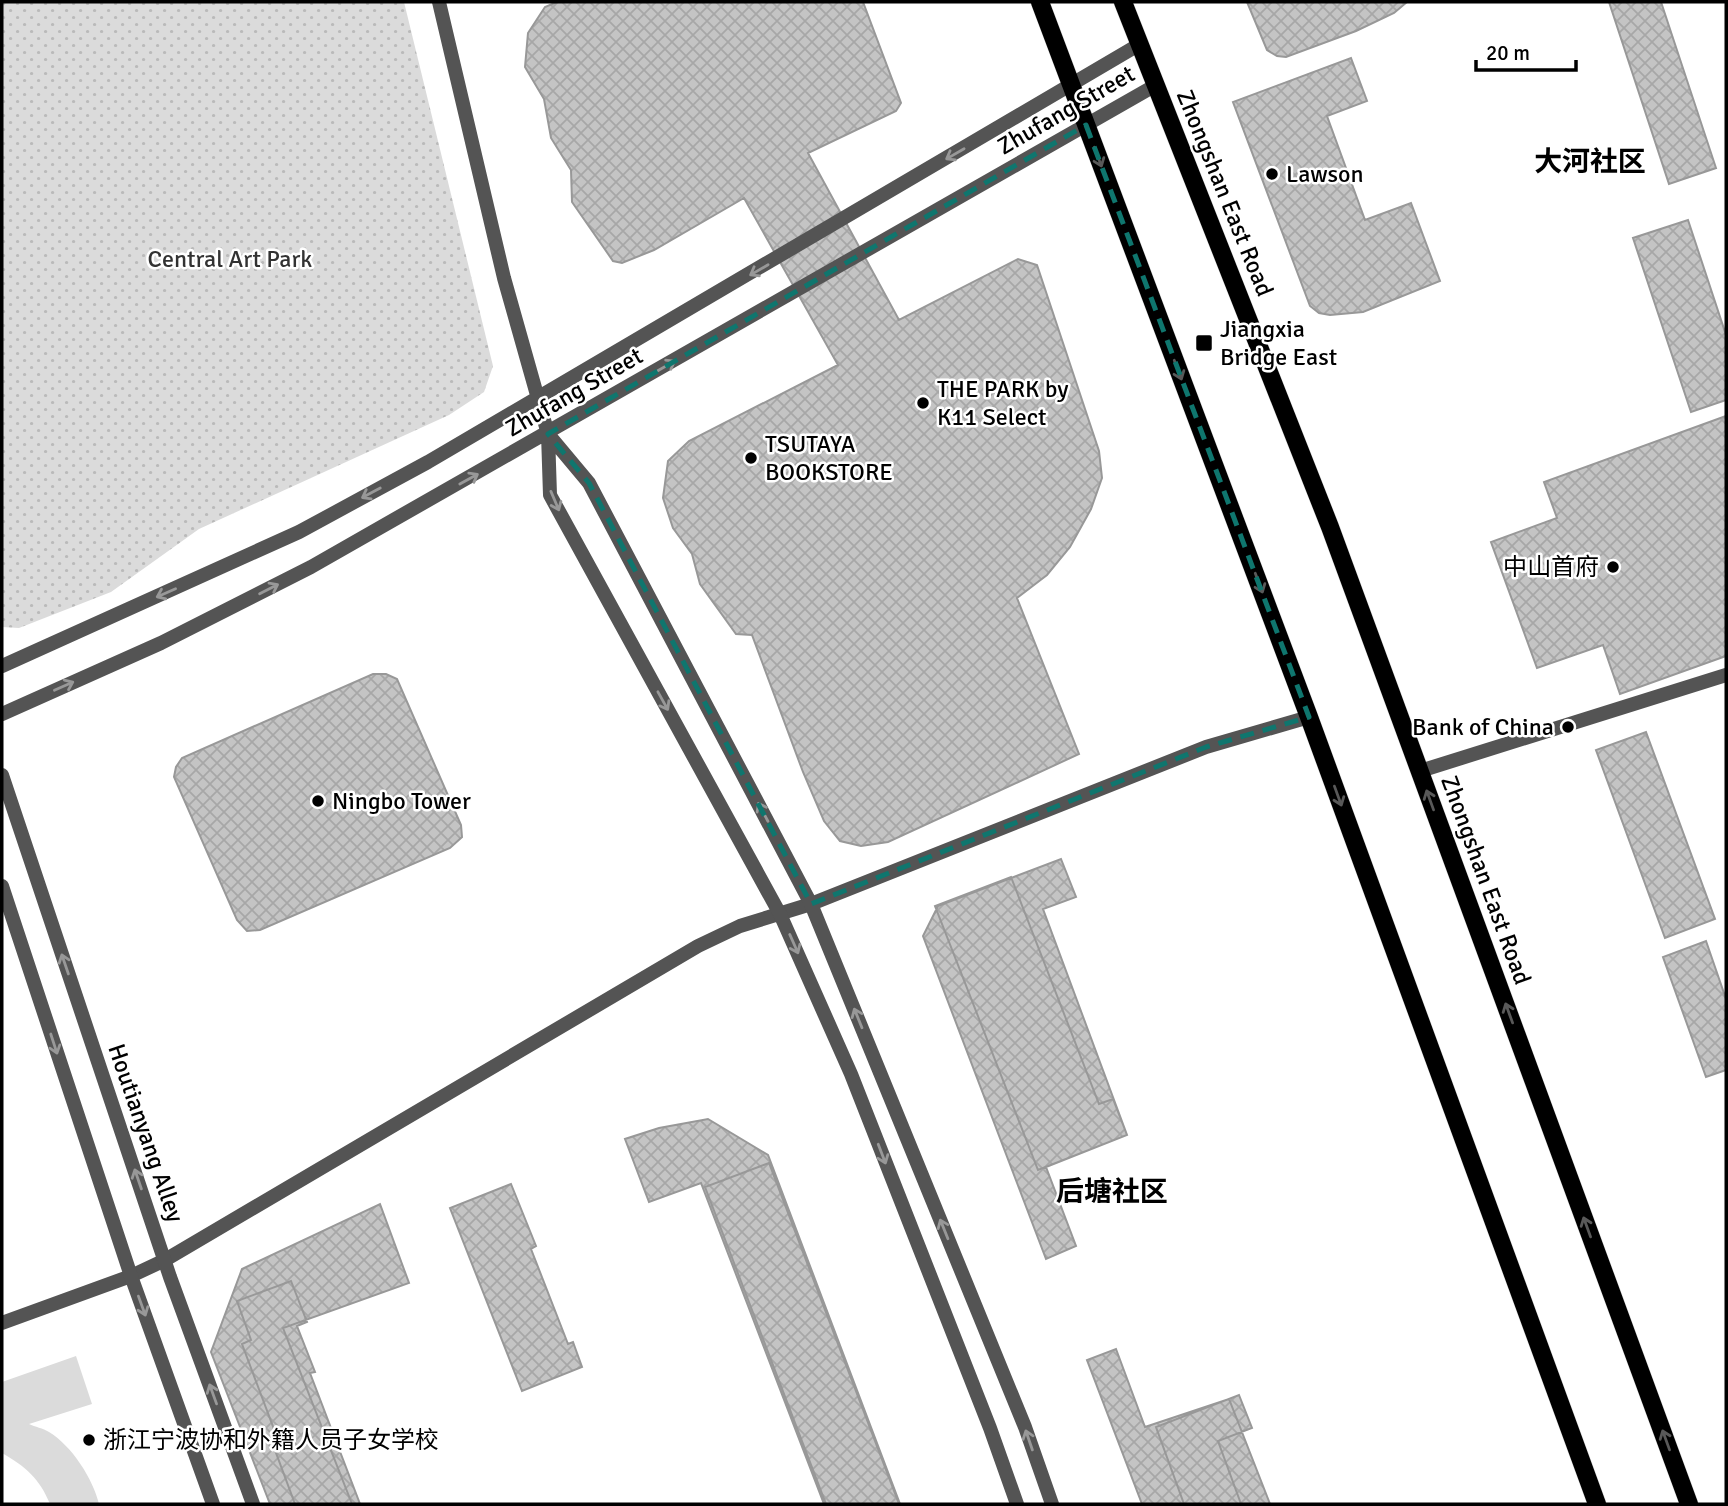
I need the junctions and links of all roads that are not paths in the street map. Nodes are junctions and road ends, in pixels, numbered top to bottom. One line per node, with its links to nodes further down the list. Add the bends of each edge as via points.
1 (439, 2): 8 (street)
2 (1040, 2): 6 (main road)
3 (1123, 2): 4 (main road, Zhongshan East Road)
4 (1140, 44): 5 (main road, Zhongshan East Road); 6 (street, Zhufang Street)
5 (1156, 85): 7 (street, Zhufang Street); 14 (main road, Zhongshan East Road, via 1330,527)
6 (1071, 86): 7 (main road); 8 (street, Zhufang Street, one-way to 8)
7 (1086, 124): 9 (street, Zhufang Street, one-way to 7); 13 (main road, one-way to 13)
8 (537, 400): 9 (street); 10 (street, Zhufang Street, one-way to 10, via 299,532)
9 (548, 434): 12 (street, Zhufang Street, one-way to 9, via 162,643 311,568); 17 (street, one-way to 9, via 589,483); 18 (street, one-way to 18, via 550,495)
10 (2, 666)
11 (1726, 674): 14 (street)
12 (2, 714)
13 (1309, 717): 17 (street, via 1206,747); 26 (main road, one-way to 26)
14 (1420, 771): 27 (main road, Zhongshan East Road, one-way to 14)
15 (2, 775): 19 (street, Houtianyang Alley, one-way to 15)
16 (2, 886): 20 (street, one-way to 20)
17 (811, 904): 18 (street); 25 (street, one-way to 17, via 1025,1427)
18 (780, 914): 19 (street, via 698,946); 24 (street, one-way to 24, via 851,1074)
19 (165, 1260): 20 (street); 23 (street, Houtianyang Alley, one-way to 19)
20 (131, 1276): 21 (street); 22 (street, one-way to 22)
21 (2, 1323)
22 (213, 1504)
23 (253, 1504)
24 (1017, 1504)
25 (1052, 1504)
26 (1597, 1504)
27 (1689, 1504)

